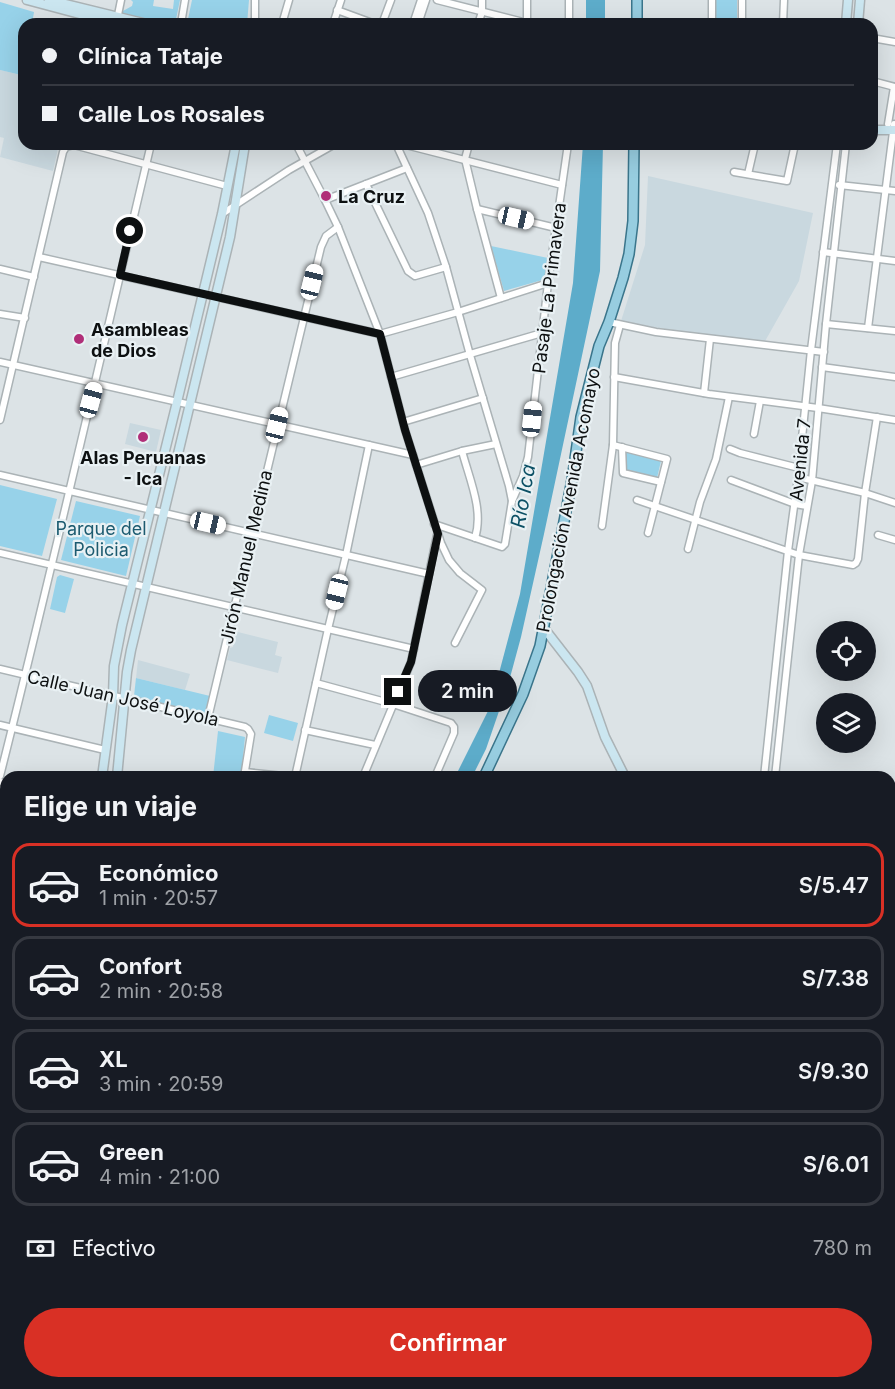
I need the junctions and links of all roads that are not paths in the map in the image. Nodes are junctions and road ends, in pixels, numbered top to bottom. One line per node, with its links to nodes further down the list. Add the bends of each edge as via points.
1 (27, 0): 20 (street)
2 (121, 0): 24 (street)
3 (184, 0): 25 (street)
4 (255, 0): 26 (street)
5 (289, 0): 27 (street)
6 (340, 0): 21 (street)
7 (391, 0): 30 (street)
8 (421, 0): 31 (street)
9 (426, 0): 32 (street)
10 (437, 0): 22 (street)
11 (482, 0): 22 (street)
12 (527, 0): 35 (street)
13 (569, 0): 36 (street)
14 (637, 0): 37 (main road)
15 (712, 0): 38 (street)
16 (742, 0): 39 (street)
17 (784, 0): 40 (street)
18 (848, 0): 41 (street)
19 (860, 0): 42 (street)
20 (49, 2): 23 (street)
21 (337, 10): 28 (street); 29 (street)
22 (482, 12): 33 (street); 34 (street)
23 (106, 18)
24 (118, 18)
25 (182, 18)
26 (255, 18)
27 (284, 18)
28 (335, 18)
29 (359, 18)
30 (384, 18)
31 (414, 18)
32 (420, 18)
33 (480, 18)
34 (507, 18)
35 (528, 18)
36 (569, 18)
37 (637, 18)
38 (712, 18)
39 (742, 18)
40 (783, 18)
41 (846, 18)
42 (858, 18)
43 (878, 39): 44 (street)
44 (895, 42)
45 (878, 83): 46 (street)
46 (895, 87): 48 (street)
47 (878, 125): 48 (street)
48 (893, 126): 49 (street); 77 (street)
49 (878, 129)
50 (65, 150): 87 (street)
51 (92, 150): 68 (street)
52 (150, 150): 68 (street)
53 (235, 150): 76 (street)
54 (244, 150): 80 (street)
55 (299, 150): 67 (street)
56 (324, 150): 67 (street)
57 (399, 150): 69 (street)
58 (427, 150): 66 (street)
59 (467, 150): 66 (street)
60 (567, 150): 73 (street, Pasaje La Primavera)
61 (634, 150): 102 (main road, Prolongación Avenida Acomayo, via 633,231)
62 (754, 150): 71 (street)
63 (794, 150): 71 (street, via 787,181)
64 (836, 150): 74 (street, Avenida 7)
65 (845, 150): 75 (street, Avenida 7)
66 (465, 159): 73 (street); 81 (street)
67 (304, 161): 79 (street); 80 (street)
68 (146, 165): 76 (street); 92 (street)
69 (407, 168): 72 (street); 90 (street, via 428,213)
70 (734, 172): 71 (street)
71 (748, 174)
72 (366, 184): 79 (street); 90 (street, via 408,271 415,276)
73 (562, 184): 84 (street, Pasaje La Primavera)
74 (832, 184): 75 (street); 85 (street, Avenida 7)
75 (842, 185): 77 (street); 86 (street, Avenida 7)
76 (228, 186): 82 (street)
77 (885, 190): 78 (street); 88 (street)
78 (895, 191)
79 (326, 200): 83 (street)
80 (235, 204): 82 (street); 96 (street)
81 (477, 209): 84 (street); 97 (street)
82 (222, 214): 95 (street)
83 (338, 227): 100 (street, Jirón Manuel Medina, via 322,242); 108 (street)
84 (556, 228): 94 (street, Pasaje La Primavera)
85 (823, 252): 86 (street); 110 (street, Avenida 7)
86 (834, 254): 88 (street); 103 (street, Avenida 7)
87 (39, 257): 92 (street); 93 (street)
88 (876, 259): 89 (street); 105 (street)
89 (895, 261)
90 (446, 267): 98 (street)
91 (0, 269): 93 (street)
92 (120, 275): 95 (street); 119 (street)
93 (34, 277): 101 (street)
94 (548, 283): 97 (street); 107 (street, Pasaje La Primavera)
95 (202, 294): 96 (street); 124 (street)
96 (215, 297): 100 (street); 125 (street)
97 (501, 298): 98 (street)
98 (458, 312): 108 (street); 112 (street)
99 (0, 314): 101 (street)
100 (303, 317): 108 (street); 132 (street, Jirón Manuel Medina)
101 (25, 318): 114 (street)
102 (609, 322): 104 (street); 177 (main road, Prolongación Avenida Acomayo, via 581,417)
103 (826, 324): 105 (street); 111 (street, Avenida 7)
104 (620, 325): 109 (street); 118 (street)
105 (868, 328): 106 (street)
106 (895, 331)
107 (542, 333): 112 (street); 151 (street, Pasaje La Primavera, via 528,457)
108 (380, 334): 117 (street)
109 (710, 339): 110 (street); 120 (street)
110 (811, 350): 111 (street); 126 (street, Avenida 7)
111 (824, 352): 115 (street, Avenida 7)
112 (470, 355): 117 (street); 122 (street)
113 (0, 362): 114 (street)
114 (14, 365): 119 (street); 129 (street)
115 (822, 367): 116 (street); 127 (street, Avenida 7)
116 (895, 376)
117 (391, 377): 131 (street)
118 (614, 377): 120 (street); 136 (street)
119 (95, 384): 124 (street); 148 (street)
120 (704, 393): 121 (street)
121 (729, 397): 123 (street); 158 (street, via 717,453)
122 (483, 399): 131 (street); 134 (street)
123 (760, 400): 126 (street); 133 (street)
124 (177, 402): 125 (street); 156 (street)
125 (190, 405): 132 (street); 157 (street)
126 (806, 406): 127 (street); 142 (street, Avenida 7)
127 (818, 408): 128 (street); 146 (street, Avenida 7)
128 (877, 417): 130 (street); 149 (street)
129 (0, 420)
130 (895, 420)
131 (403, 422): 140 (street)
132 (277, 425): 135 (street); 161 (street, Jirón Manuel Medina)
133 (754, 434)
134 (496, 444): 139 (street); 151 (street)
135 (369, 445): 140 (street); 170 (street)
136 (613, 445): 137 (street); 160 (street)
137 (621, 447): 147 (street, via 624,473); 147 (street, via 667,459)
138 (730, 449): 142 (street)
139 (462, 451): 141 (street); 165 (street, via 477,506)
140 (412, 455): 141 (street)
141 (416, 465): 159 (street)
142 (799, 468): 144 (street, Avenida 7)
143 (0, 475): 148 (street)
144 (798, 477): 146 (street); 153 (street, Avenida 7)
145 (731, 480): 153 (street)
146 (812, 481): 149 (street); 155 (street, Avenida 7)
147 (661, 482): 154 (street)
148 (69, 491): 156 (street); 172 (street)
149 (865, 493): 152 (street); 171 (street, via 856,563)
150 (637, 500): 154 (street)
151 (512, 501): 165 (street, via 503,547)
152 (895, 503)
153 (795, 504): 155 (street); 168 (street, Avenida 7)
154 (655, 505): 158 (street); 162 (street)
155 (807, 506): 171 (street, Avenida 7)
156 (150, 510): 157 (street); 174 (street)
157 (164, 513): 161 (street); 175 (street)
158 (696, 519): 167 (street); 168 (street)
159 (434, 525): 163 (street); 165 (street)
160 (602, 525)
161 (253, 533): 170 (street); 176 (street, Jirón Manuel Medina)
162 (648, 533)
163 (438, 534): 173 (street); 179 (street, via 449,560 482,592)
164 (878, 535): 166 (street)
165 (475, 538)
166 (895, 540)
167 (688, 549)
168 (788, 551): 171 (street); 202 (street, Avenida 7)
169 (0, 553): 172 (street)
170 (346, 555): 173 (street); 178 (street)
171 (799, 555): 203 (street, Avenida 7)
172 (52, 565): 174 (street); 182 (street)
173 (429, 573): 180 (street)
174 (132, 584): 175 (street); 184 (street, via 114,666)
175 (146, 587): 176 (street); 185 (street, via 131,650)
176 (235, 607): 178 (street); 187 (street, Jirón Manuel Medina)
177 (543, 627): 200 (main road, Prolongación Avenida Acomayo, via 524,694); 201 (street, via 587,686)
178 (328, 629): 180 (street); 183 (street)
179 (454, 643)
180 (414, 649): 186 (street)
181 (0, 669): 182 (street, Calle Juan José Loyola)
182 (25, 675): 184 (street, Calle Juan José Loyola); 189 (street)
183 (316, 683): 186 (street); 190 (street)
184 (113, 696): 185 (street, Calle Juan José Loyola); 192 (street)
185 (125, 699): 187 (street, Calle Juan José Loyola); 195 (street)
186 (393, 704): 191 (street); 199 (street, via 450,723 454,728)
187 (208, 718): 196 (street, Calle Juan José Loyola, via 248,729 251,734)
188 (0, 725): 189 (street)
189 (12, 728): 192 (street); 193 (street)
190 (305, 730): 191 (street); 197 (street)
191 (375, 745): 198 (street)
192 (105, 750): 194 (street)
193 (1, 771)
194 (103, 771)
195 (118, 771)
196 (246, 771)
197 (295, 771)
198 (365, 771)
199 (438, 771)
200 (487, 771)
201 (622, 771)
202 (765, 771)
203 (776, 771)

